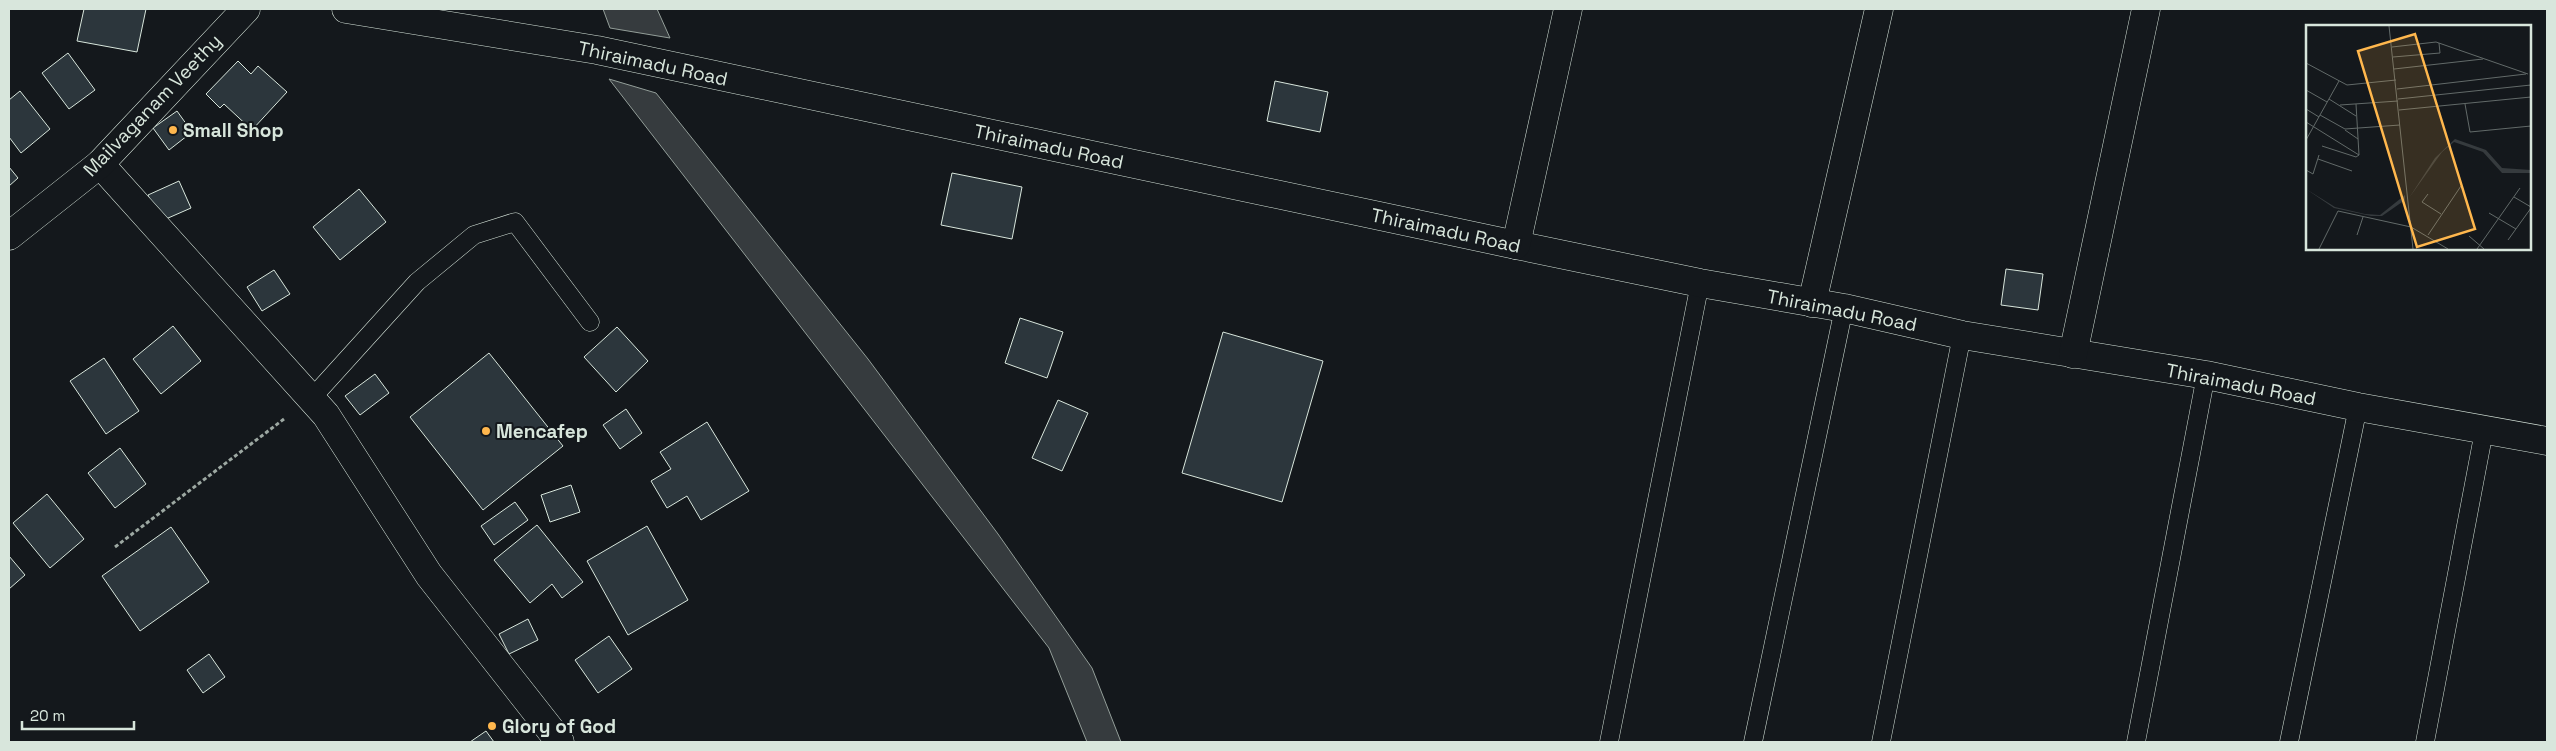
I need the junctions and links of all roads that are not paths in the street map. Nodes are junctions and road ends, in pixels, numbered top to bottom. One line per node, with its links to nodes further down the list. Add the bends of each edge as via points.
1 (246, 9): 6 (street, Mailvaganam Veethy)
2 (346, 9): 8 (street, Thiraimadu Road, via 597,50)
3 (1568, 9): 8 (street)
4 (1879, 9): 10 (street)
5 (2146, 9): 14 (street)
6 (100, 164): 7 (street, Mailvaganam Veethy); 16 (street)
7 (9, 236)
8 (1516, 245): 9 (street, Thiraimadu Road)
9 (1700, 283): 10 (street, Thiraimadu Road); 21 (lane)
10 (1812, 303): 11 (street, Thiraimadu Road)
11 (1844, 308): 13 (street, Thiraimadu Road); 22 (lane)
12 (590, 322): 16 (lane, via 515,222 474,235 417,282)
13 (1962, 335): 14 (street, Thiraimadu Road); 23 (lane)
14 (2073, 354): 15 (street, Thiraimadu Road)
15 (2206, 375): 17 (street, Thiraimadu Road); 24 (lane)
16 (311, 399): 20 (street, via 326,415 429,575)
17 (2358, 407): 18 (street, Thiraimadu Road); 25 (lane)
18 (2484, 430): 19 (street, Thiraimadu Road); 26 (lane)
19 (2547, 442)
20 (560, 742)
21 (1609, 742)
22 (1753, 742)
23 (1881, 742)
24 (2136, 742)
25 (2289, 742)
26 (2425, 742)

